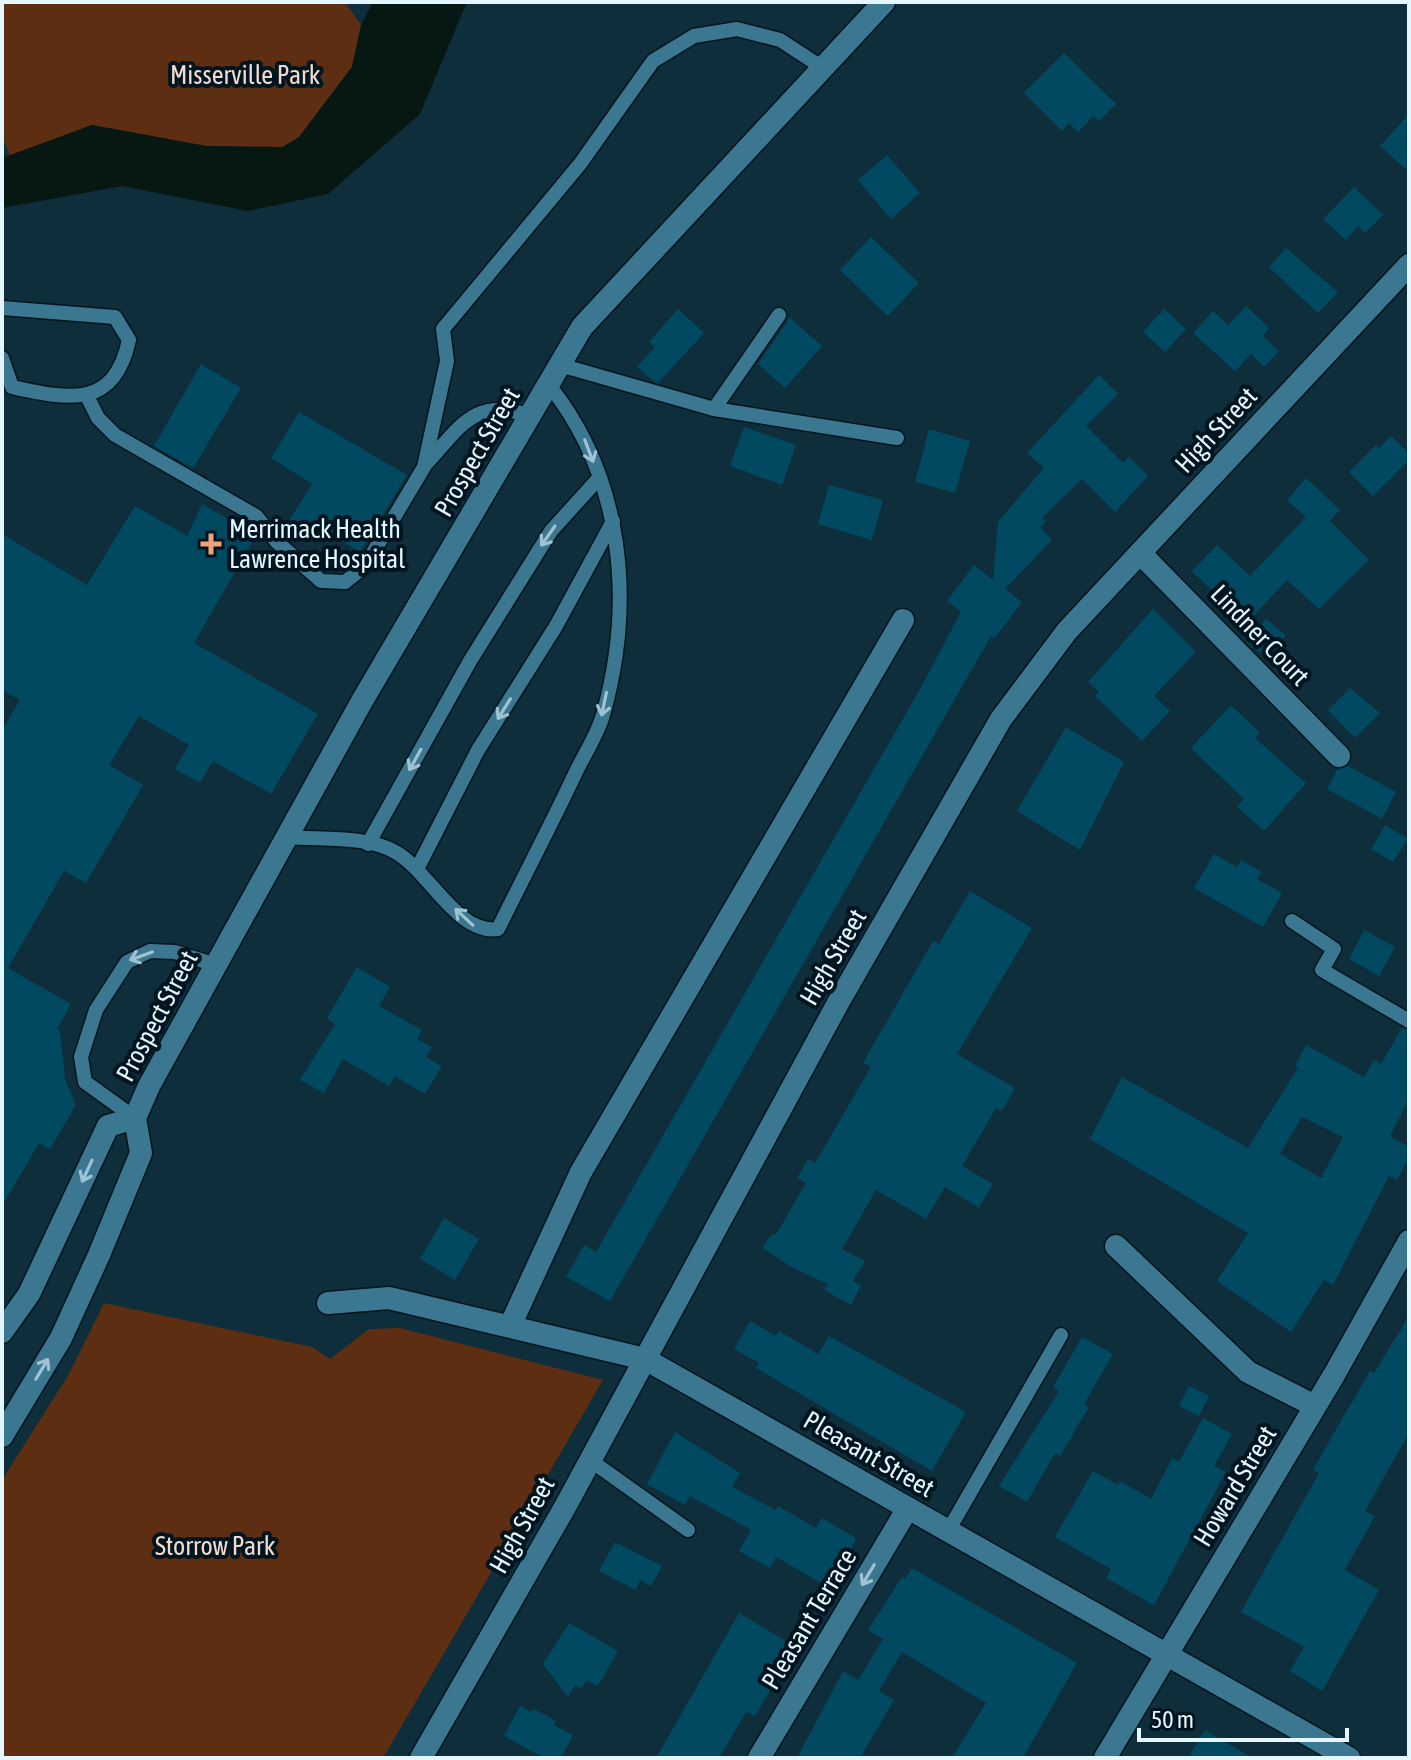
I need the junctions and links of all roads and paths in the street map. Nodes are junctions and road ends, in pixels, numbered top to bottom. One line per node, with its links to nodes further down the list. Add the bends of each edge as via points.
1 (884, 2): 2 (street, Prospect Street)
2 (823, 68): 7 (street, Prospect Street, via 582,327); 12 (lane, via 780,40 737,29 694,36 653,61 580,164 443,329 447,361)
3 (1409, 265): 15 (street, High Street)
4 (2, 308): 8 (lane, via 115,317 129,340 125,361 111,384)
5 (779, 315): 9 (lane)
6 (2, 358): 8 (lane, via 12,387)
7 (554, 375): 9 (lane); 10 (street, Prospect Street); 13 (lane, one-way to 13)
8 (87, 396): 12 (lane, via 115,435 256,516 321,581 345,582 365,566)
9 (714, 409): 11 (lane)
10 (531, 416): 12 (lane, via 506,408 484,410 463,423); 18 (street, Prospect Street)
11 (897, 438)
12 (424, 467)
13 (599, 478): 14 (lane); 19 (lane, one-way to 19, via 543,544 470,661)
14 (613, 521): 20 (lane, one-way to 20, via 556,626 478,750); 20 (lane, one-way to 20, via 622,598 602,716 498,929 485,931 469,924)
15 (1140, 553): 17 (street, Lindner Court); 31 (street, High Street, via 1042,660 1001,719 838,1003)
16 (903, 620): 28 (street, via 581,1172)
17 (1339, 756)
18 (287, 837): 19 (lane); 22 (street, Prospect Street)
19 (368, 844): 20 (lane, via 384,846)
20 (417, 869)
21 (1292, 921): 23 (lane, via 1334,949 1322,970)
22 (216, 965): 24 (street, Prospect Street); 24 (lane, one-way to 24, via 175,952 150,951 127,962 96,1010 81,1057 85,1082)
23 (1409, 1021)
24 (135, 1118): 29 (street, Prospect Street, one-way to 29, via 108,1126 29,1294); 33 (street, Prospect Street, one-way to 24, via 61,1338 99,1255 141,1153)
25 (1409, 1241): 32 (street, Howard Street)
26 (1116, 1246): 32 (street, via 1248,1372)
27 (328, 1303): 28 (street, Pleasant Street, via 389,1298)
28 (510, 1326): 31 (street, Pleasant Street)
29 (2, 1332)
30 (1061, 1335): 37 (lane)
31 (645, 1359): 34 (street, High Street); 35 (street, Pleasant Street)
32 (1315, 1406): 38 (street, Howard Street)
33 (2, 1436)
34 (590, 1460): 36 (lane); 39 (street, High Street)
35 (908, 1508): 37 (street, Pleasant Street); 40 (street, Pleasant Terrace, one-way to 40)
36 (688, 1530)
37 (948, 1531): 38 (street, Pleasant Street)
38 (1167, 1655): 41 (street, Howard Street); 42 (street, Pleasant Street)
39 (421, 1758)
40 (759, 1758)
41 (1105, 1758)
42 (1349, 1758)

